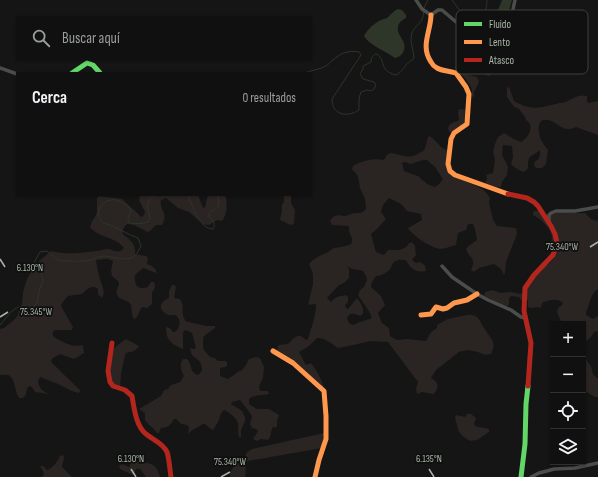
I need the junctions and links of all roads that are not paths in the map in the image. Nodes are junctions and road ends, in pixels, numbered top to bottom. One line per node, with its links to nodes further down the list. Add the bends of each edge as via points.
1 (416, 0): 4 (street)
2 (515, 0): 3 (street)
3 (513, 10)
4 (429, 14): 5 (street, via 442,10); 9 (street, via 431,19 426,46 427,56 438,69)
5 (456, 22)
6 (0, 68): 10 (street)
7 (73, 72): 8 (street, via 90,63)
8 (99, 72)
9 (456, 73)
10 (16, 74)
11 (457, 74): 13 (street, via 469,94 466,124 454,133 451,139 448,164 450,171 507,194 527,198 538,206)
12 (598, 206): 13 (street, via 575,211 551,212)
13 (550, 223): 17 (street, via 557,243 555,252 526,286)
14 (442, 266): 15 (street, via 452,277)
15 (477, 294): 16 (street, via 447,308 436,307 432,313); 17 (street)
16 (421, 315)
17 (525, 318): 23 (street, via 531,342)
18 (112, 344): 21 (street, via 108,371 110,382 132,396 135,416 143,431 159,442 167,452)
19 (273, 352): 22 (street, via 293,362 324,391 326,439)
20 (598, 463): 24 (street, via 554,469)
21 (171, 477)
22 (315, 477)
23 (521, 477)
24 (531, 477)

